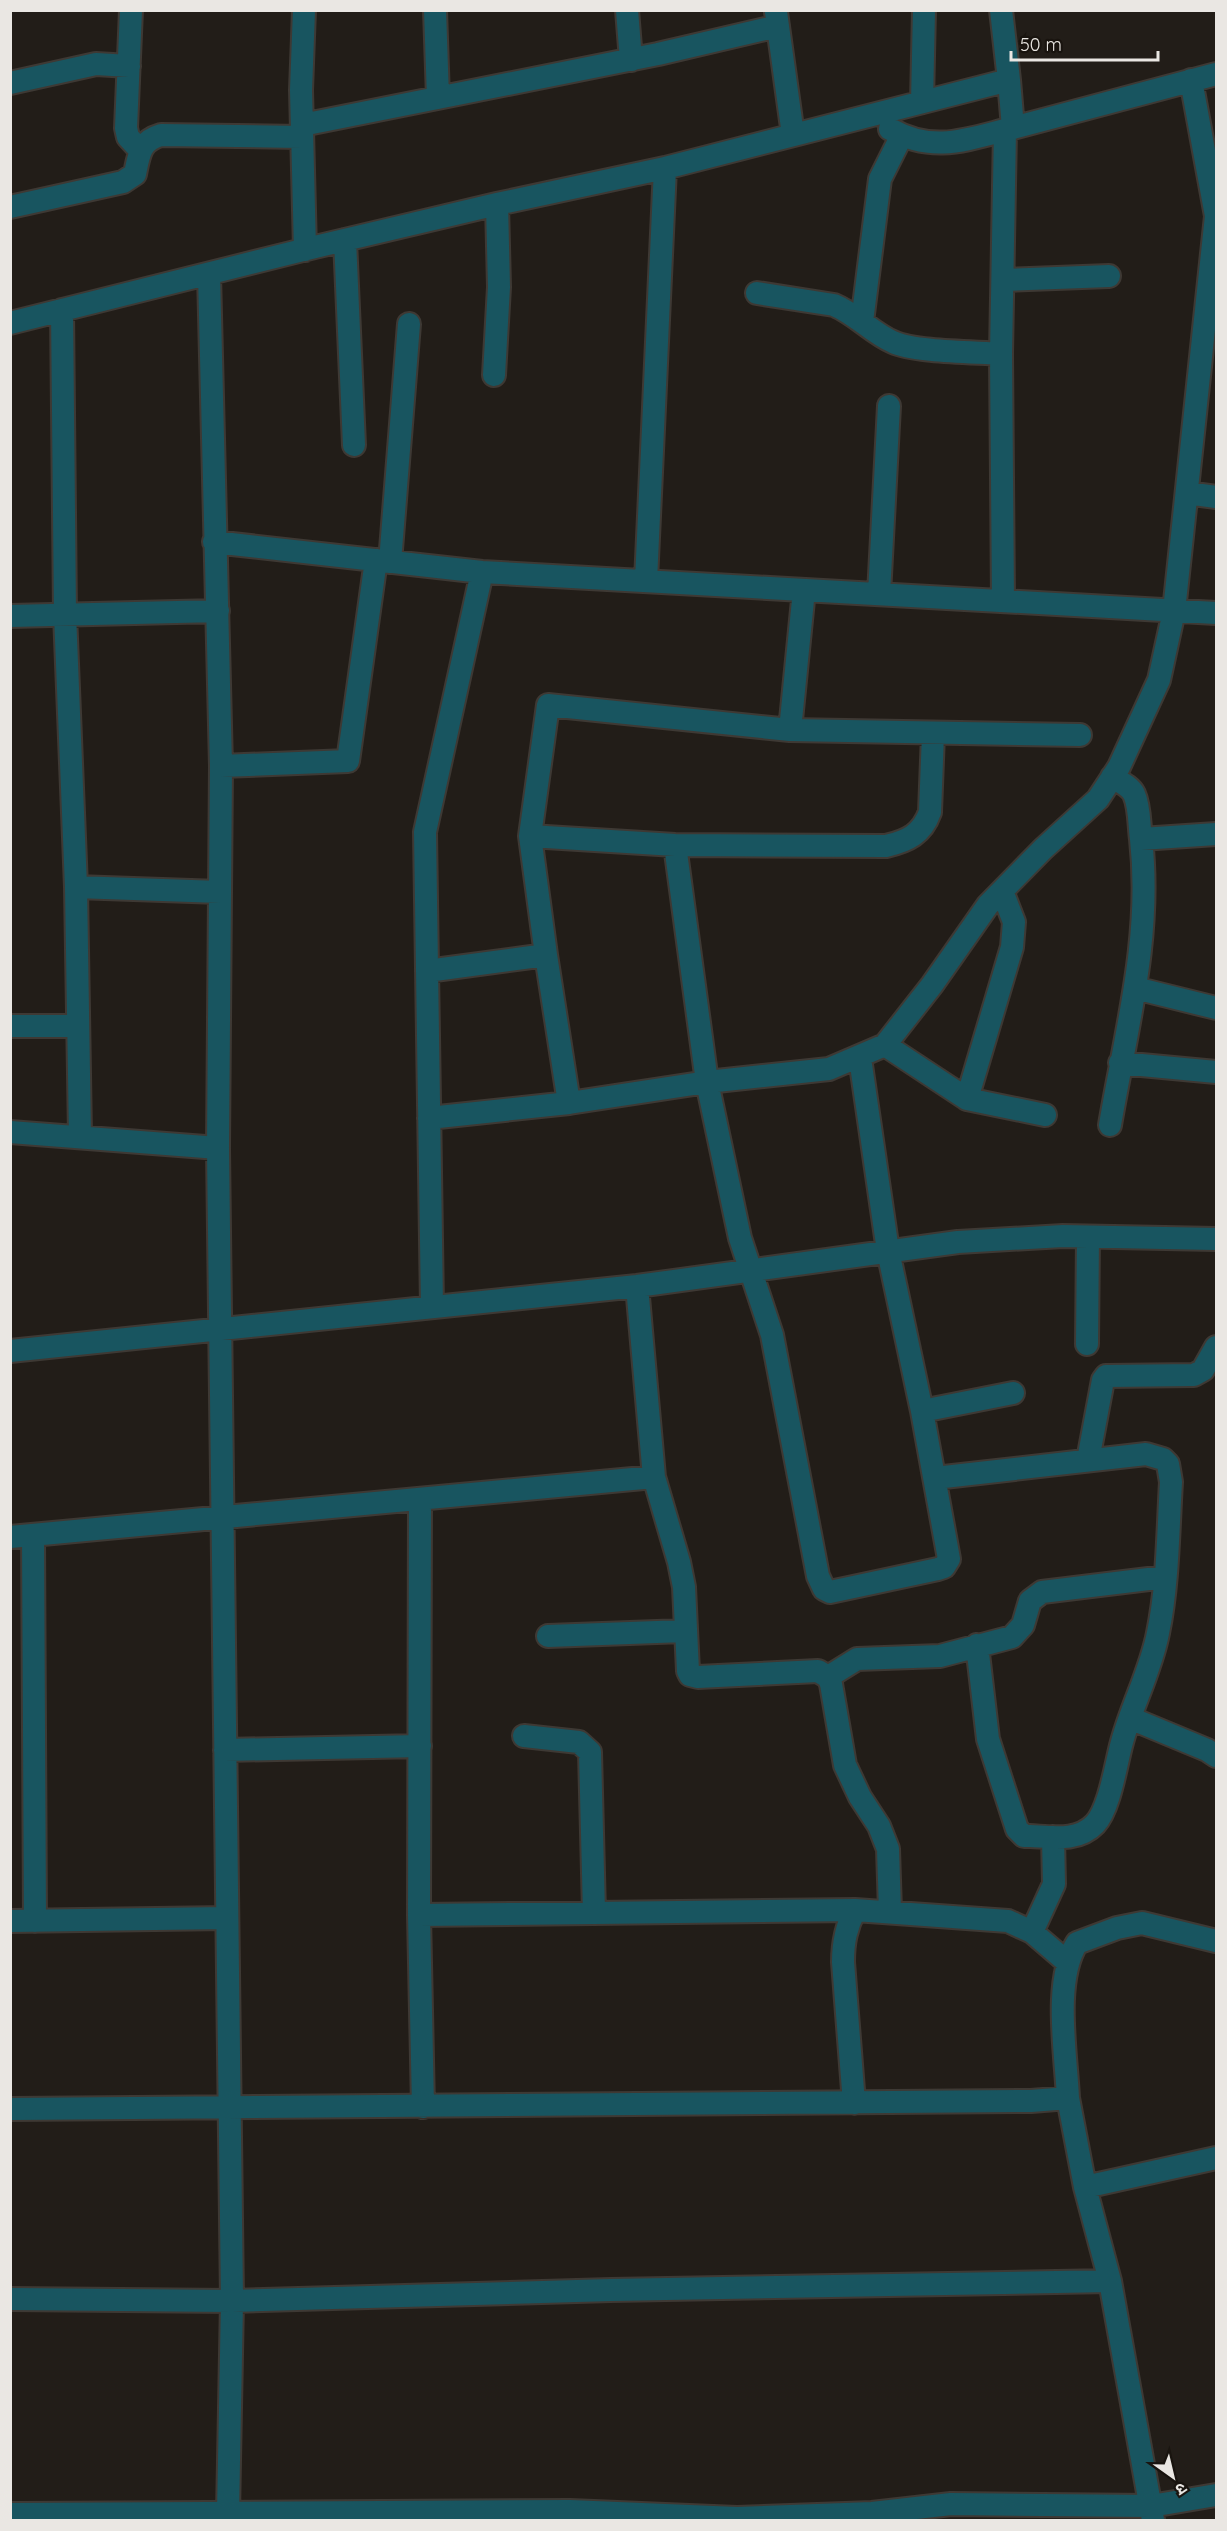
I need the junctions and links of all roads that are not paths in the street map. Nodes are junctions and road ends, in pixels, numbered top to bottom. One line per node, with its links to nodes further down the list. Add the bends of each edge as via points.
1 (131, 10): 9 (street)
2 (304, 10): 18 (street)
3 (435, 10): 14 (street)
4 (627, 10): 8 (street)
5 (924, 10): 15 (street)
6 (1001, 10): 11 (street)
7 (777, 18): 8 (street); 19 (street)
8 (631, 60): 14 (street)
9 (129, 66): 13 (street, via 96,64); 21 (street, via 126,133)
10 (1216, 74): 12 (street)
11 (1009, 80): 15 (street); 17 (street)
12 (1191, 80): 17 (street); 39 (street, via 1216,216)
13 (10, 83)
14 (438, 98): 18 (street)
15 (922, 102): 16 (street)
16 (868, 116): 19 (street); 20 (street)
17 (1009, 129): 20 (street, via 951,144); 29 (street)
18 (302, 131): 21 (street, via 161,135 145,142); 26 (street)
19 (793, 135): 22 (street)
20 (902, 135): 32 (street, via 880,179)
21 (140, 150): 24 (street, via 135,174 123,182)
22 (665, 168): 23 (street); 44 (street)
23 (496, 204): 25 (street); 36 (street, via 499,287)
24 (10, 207)
25 (345, 240): 26 (street); 38 (street)
26 (305, 250): 27 (street)
27 (209, 274): 31 (street); 41 (street)
28 (1109, 276): 29 (street)
29 (1003, 280): 35 (street)
30 (757, 292): 32 (street, via 834,305)
31 (62, 310): 33 (street); 51 (street)
32 (862, 322): 35 (street, via 900,345)
33 (10, 323)
34 (409, 324): 42 (street)
35 (1001, 354): 47 (street)
36 (494, 375)
37 (889, 406): 46 (street)
38 (354, 445)
39 (1187, 493): 40 (street); 49 (street)
40 (1216, 497)
41 (214, 542): 42 (street); 48 (street)
42 (383, 561): 43 (street); 56 (street, via 348,761)
43 (482, 572): 44 (street); 66 (street, via 425,832)
44 (646, 581): 45 (street)
45 (804, 590): 46 (street); 53 (street)
46 (879, 594): 47 (street)
47 (1003, 601): 49 (street)
48 (218, 611): 51 (street); 56 (street)
49 (1174, 611): 50 (street); 57 (street, via 1159,680)
50 (1216, 613)
51 (65, 614): 52 (street); 62 (street)
52 (10, 616)
53 (790, 730): 54 (street); 59 (street, via 548,705)
54 (933, 734): 55 (street); 61 (street, via 930,812 926,822 908,840 874,847)
55 (1080, 735)
56 (221, 766): 64 (street)
57 (1112, 777): 60 (street, via 1133,793); 63 (street, via 1098,799)
58 (1216, 834): 60 (street)
59 (530, 836): 61 (street); 65 (street)
60 (1141, 839): 67 (street, via 1144,925)
61 (675, 845): 75 (street)
62 (76, 887): 64 (street); 70 (street)
63 (1002, 891): 71 (street); 76 (street, via 1014,922 1012,947)
64 (220, 892): 83 (street)
65 (546, 956): 66 (street); 77 (street)
66 (427, 971): 79 (street)
67 (1135, 987): 68 (street); 73 (street)
68 (1216, 1008)
69 (10, 1026): 70 (street)
70 (78, 1026): 82 (street)
71 (885, 1045): 72 (street); 76 (street)
72 (860, 1058): 75 (street, via 829,1069); 86 (street)
73 (1120, 1063): 74 (street); 80 (street)
74 (1216, 1072)
75 (707, 1082): 77 (street); 87 (street, via 740,1238)
76 (967, 1099): 78 (street)
77 (569, 1103): 79 (street)
78 (1046, 1115)
79 (429, 1118): 89 (street)
80 (1110, 1125)
81 (10, 1132): 82 (street)
82 (80, 1136): 83 (street)
83 (218, 1148): 90 (street)
84 (1088, 1237): 85 (street); 86 (street, via 958,1242); 91 (street)
85 (1216, 1239)
86 (888, 1251): 87 (street); 95 (street)
87 (751, 1270): 88 (street); 98 (street, via 772,1335 818,1576 824,1588 837,1591 938,1569 947,1563 949,1552)
88 (637, 1286): 89 (street); 97 (street)
89 (432, 1307): 90 (street)
90 (220, 1329): 93 (street); 100 (street)
91 (1087, 1344)
92 (1216, 1347): 96 (street, via 1203,1370 1194,1375 1106,1376)
93 (10, 1351)
94 (1013, 1393): 95 (street)
95 (922, 1411): 98 (street)
96 (1088, 1460): 98 (street); 102 (street, via 1146,1454 1168,1464 1171,1482)
97 (654, 1477): 99 (street); 103 (street, via 684,1587)
98 (935, 1478)
99 (420, 1499): 100 (street); 109 (street)
100 (223, 1517): 101 (street); 110 (street)
101 (22, 1536): 119 (street)
102 (1165, 1577): 105 (street, via 1042,1592 1030,1601 1018,1633); 107 (street, via 1158,1636)
103 (684, 1631): 104 (street); 106 (street, via 686,1663 693,1677 818,1671)
104 (548, 1636)
105 (977, 1646): 106 (street, via 940,1656 857,1659); 112 (street, via 988,1739 1014,1823 1024,1836)
106 (828, 1677): 114 (street, via 845,1765 888,1849)
107 (1130, 1718): 111 (street); 112 (street, via 1095,1824 1071,1837)
108 (524, 1736): 115 (street, via 579,1742 590,1752)
109 (420, 1746): 110 (street); 116 (street)
110 (225, 1750): 117 (street)
111 (1216, 1756)
112 (1053, 1837): 120 (street, via 1054,1884)
113 (855, 1910): 114 (street); 115 (street); 124 (street, via 847,1926 843,1953)
114 (890, 1911): 120 (street, via 1008,1921)
115 (594, 1913): 116 (street)
116 (419, 1915): 125 (street)
117 (227, 1918): 119 (street); 126 (street)
118 (10, 1921): 119 (street)
119 (35, 1921)
120 (1032, 1932): 122 (street)
121 (1216, 1941): 122 (street, via 1142,1923 1130,1924 1077,1943)
122 (1067, 1962): 123 (street, via 1064,2005)
123 (1068, 2098): 124 (street); 129 (street)
124 (854, 2103): 125 (street)
125 (423, 2107): 126 (street)
126 (230, 2108): 127 (street); 132 (street)
127 (10, 2109)
128 (1216, 2158): 129 (street)
129 (1085, 2187): 130 (street)
130 (1110, 2281): 132 (street); 134 (street)
131 (10, 2299): 132 (street)
132 (232, 2301): 136 (street)
133 (1216, 2495): 134 (street)
134 (1152, 2513): 136 (street, via 951,2504 872,2513 737,2518 570,2511)
135 (10, 2514): 136 (street)
136 (228, 2514)

